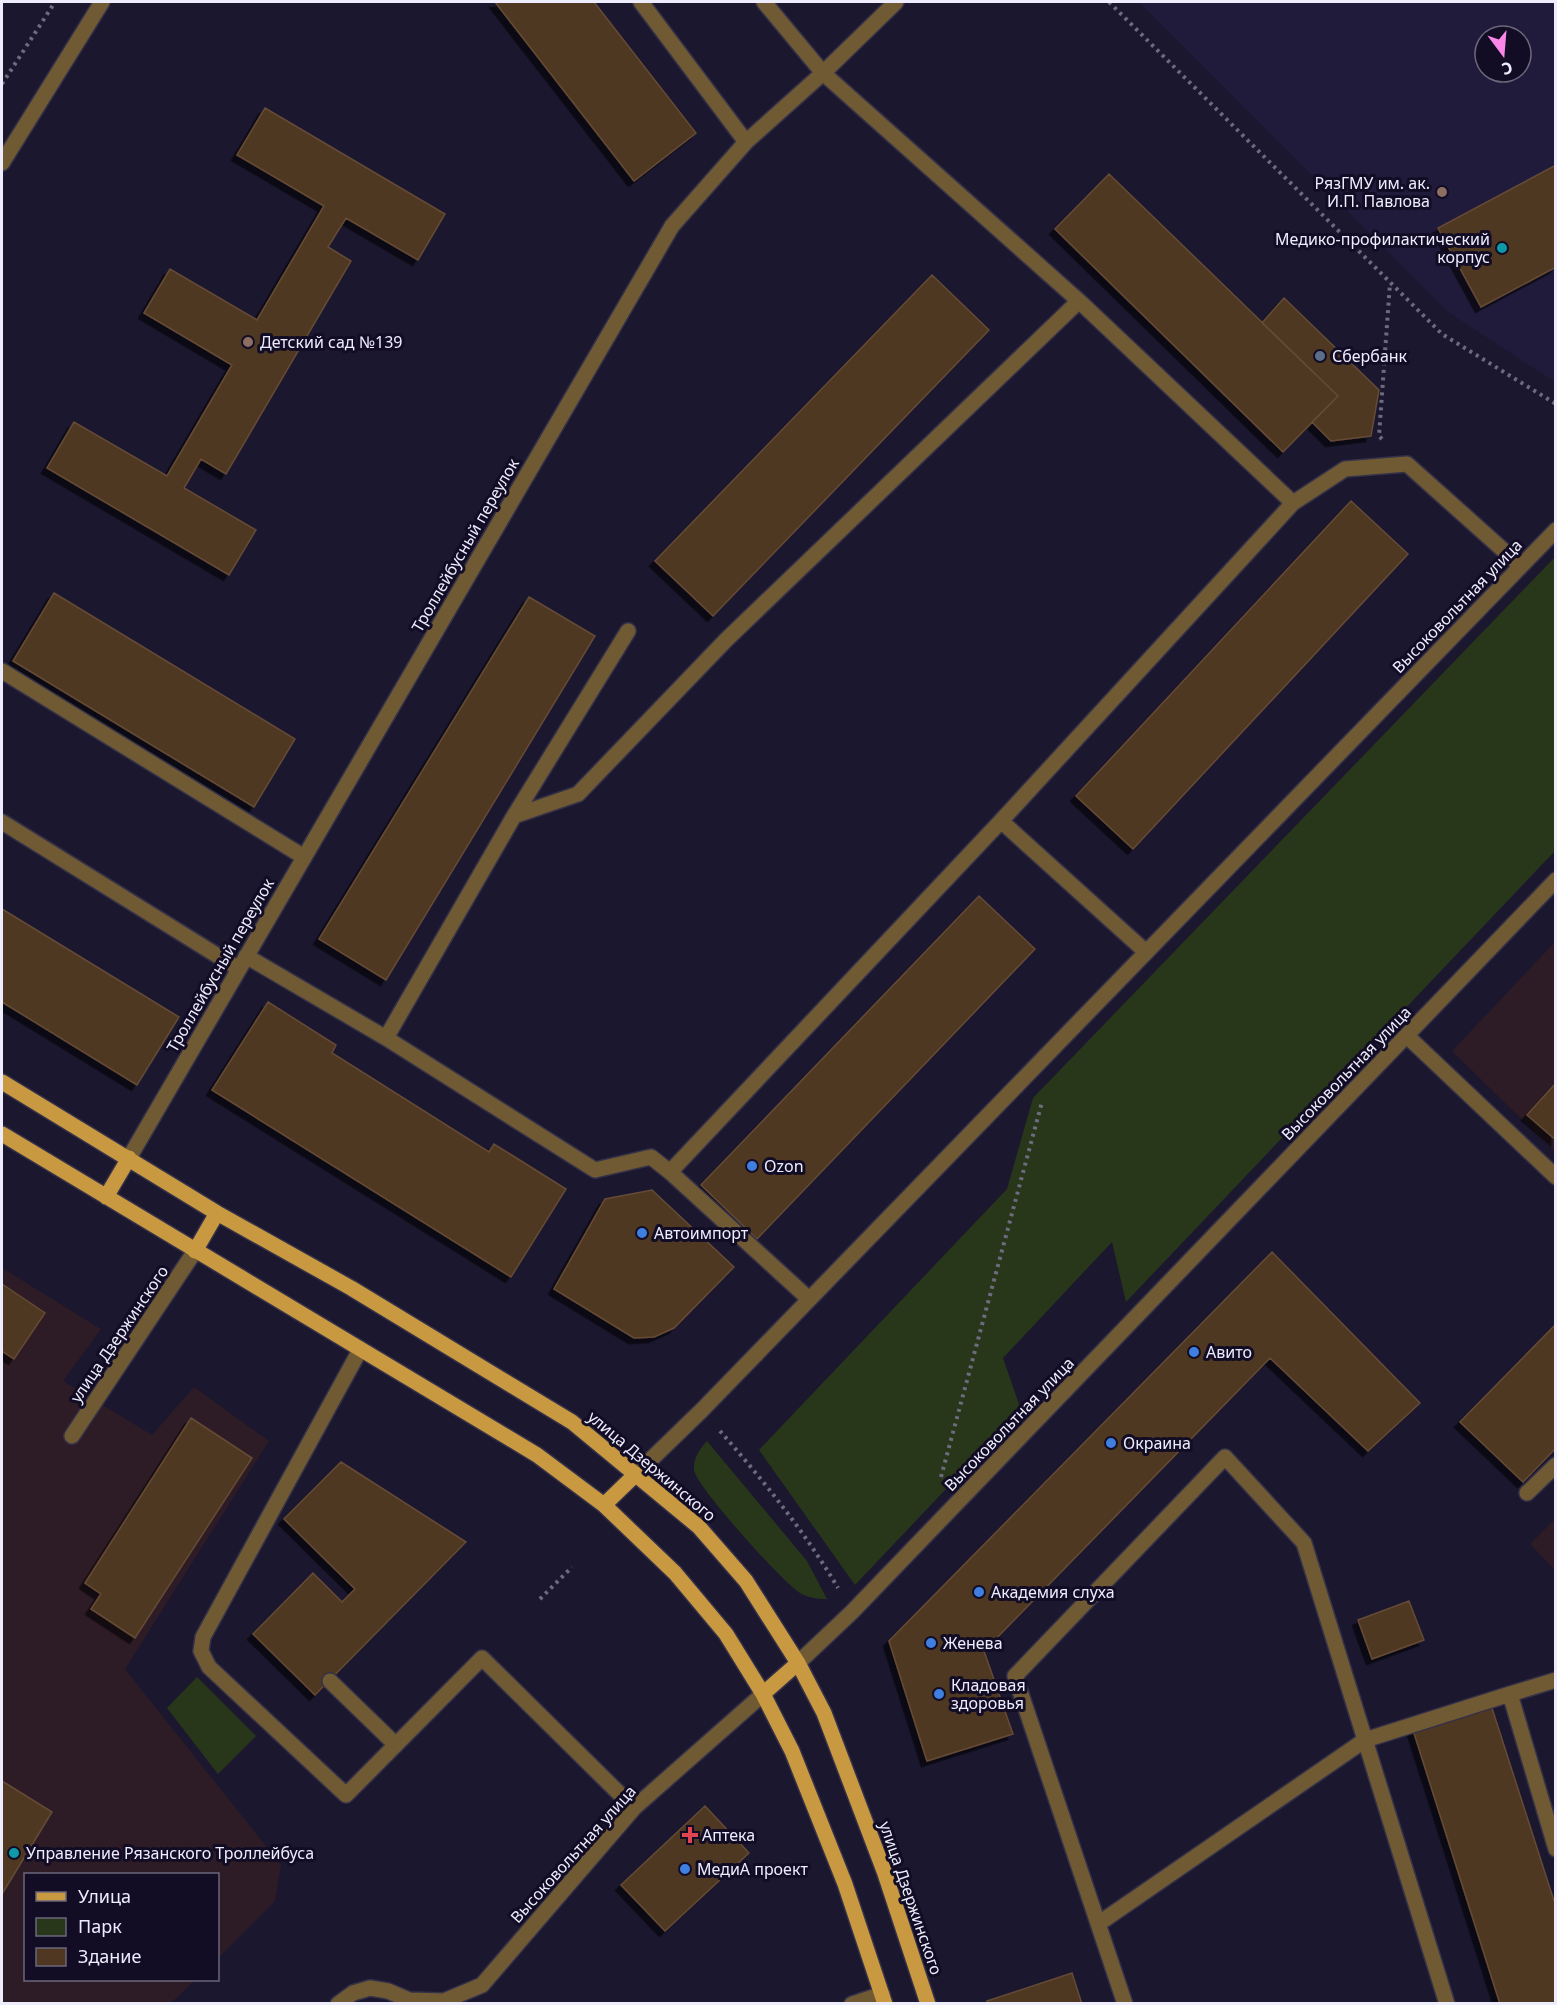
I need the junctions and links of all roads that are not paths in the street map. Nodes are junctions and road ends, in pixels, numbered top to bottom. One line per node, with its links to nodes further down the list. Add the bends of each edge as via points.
1 (102, 2): 7 (street)
2 (641, 2): 6 (street)
3 (764, 2): 5 (street)
4 (896, 2): 5 (street, Троллейбусный переулок)
5 (823, 73): 6 (street, Троллейбусный переулок); 8 (street)
6 (746, 142): 17 (street, Троллейбусный переулок, via 672,226)
7 (2, 163)
8 (1079, 301): 9 (street); 14 (street, via 726,640 578,794)
9 (1293, 502): 11 (street, via 1345,470 1407,464); 15 (street)
10 (1556, 530): 11 (street, Высоковольтная улица)
11 (1521, 567): 19 (street, Высоковольтная улица)
12 (628, 631): 14 (street)
13 (2, 671): 17 (street)
14 (514, 816): 22 (street)
15 (1001, 821): 19 (street); 26 (street)
16 (2, 822): 20 (street)
17 (304, 857): 20 (street, Троллейбусный переулок)
18 (1556, 880): 21 (street, Высоковольтная улица)
19 (1146, 952): 31 (street, Высоковольтная улица)
20 (242, 963): 22 (street); 25 (street, Троллейбусный переулок)
21 (1407, 1036): 27 (street); 38 (street, Высоковольтная улица, via 852,1612)
22 (386, 1038): 26 (street, via 595,1170 651,1157)
23 (2, 1082): 25 (main road, улица Дзержинского)
24 (2, 1134): 28 (main road)
25 (129, 1158): 28 (main road); 29 (main road, улица Дзержинского)
26 (670, 1172): 31 (street)
27 (1556, 1177)
28 (106, 1197): 30 (main road)
29 (217, 1213): 30 (main road, улица Дзержинского); 35 (main road, улица Дзержинского, via 351,1288 572,1422)
30 (195, 1251): 32 (main road); 33 (street, улица Дзержинского)
31 (809, 1299): 35 (street, Высоковольтная улица)
32 (360, 1350): 37 (main road, via 537,1455); 44 (street, via 203,1637 201,1652 209,1667 346,1795)
33 (72, 1436)
34 (1556, 1465): 36 (street)
35 (636, 1474): 37 (main road, Высоковольтная улица); 38 (main road, улица Дзержинского, via 699,1527 746,1581)
36 (1527, 1493)
37 (604, 1506): 41 (main road, via 675,1573 726,1634)
38 (798, 1663): 41 (main road, Высоковольтная улица); 51 (main road, улица Дзержинского, via 824,1713 884,1871)
39 (1556, 1680): 42 (street)
40 (330, 1681): 44 (street)
41 (763, 1694): 45 (street, Высоковольтная улица); 48 (main road, via 792,1751 832,1851)
42 (1510, 1694): 43 (street); 46 (street)
43 (1365, 1740): 47 (street); 47 (street, via 1304,1543 1225,1457 1015,1676); 53 (street)
44 (396, 1745): 45 (street, via 482,1658)
45 (634, 1808): 49 (street, Высоковольтная улица, via 482,1985 444,2001 409,2000 370,1988 352,1993)
46 (1556, 1849)
47 (1098, 1924): 52 (street)
48 (884, 1999): 50 (street)
49 (338, 2004)
50 (852, 2004)
51 (928, 2004)
52 (1125, 2004)
53 (1448, 2004)

